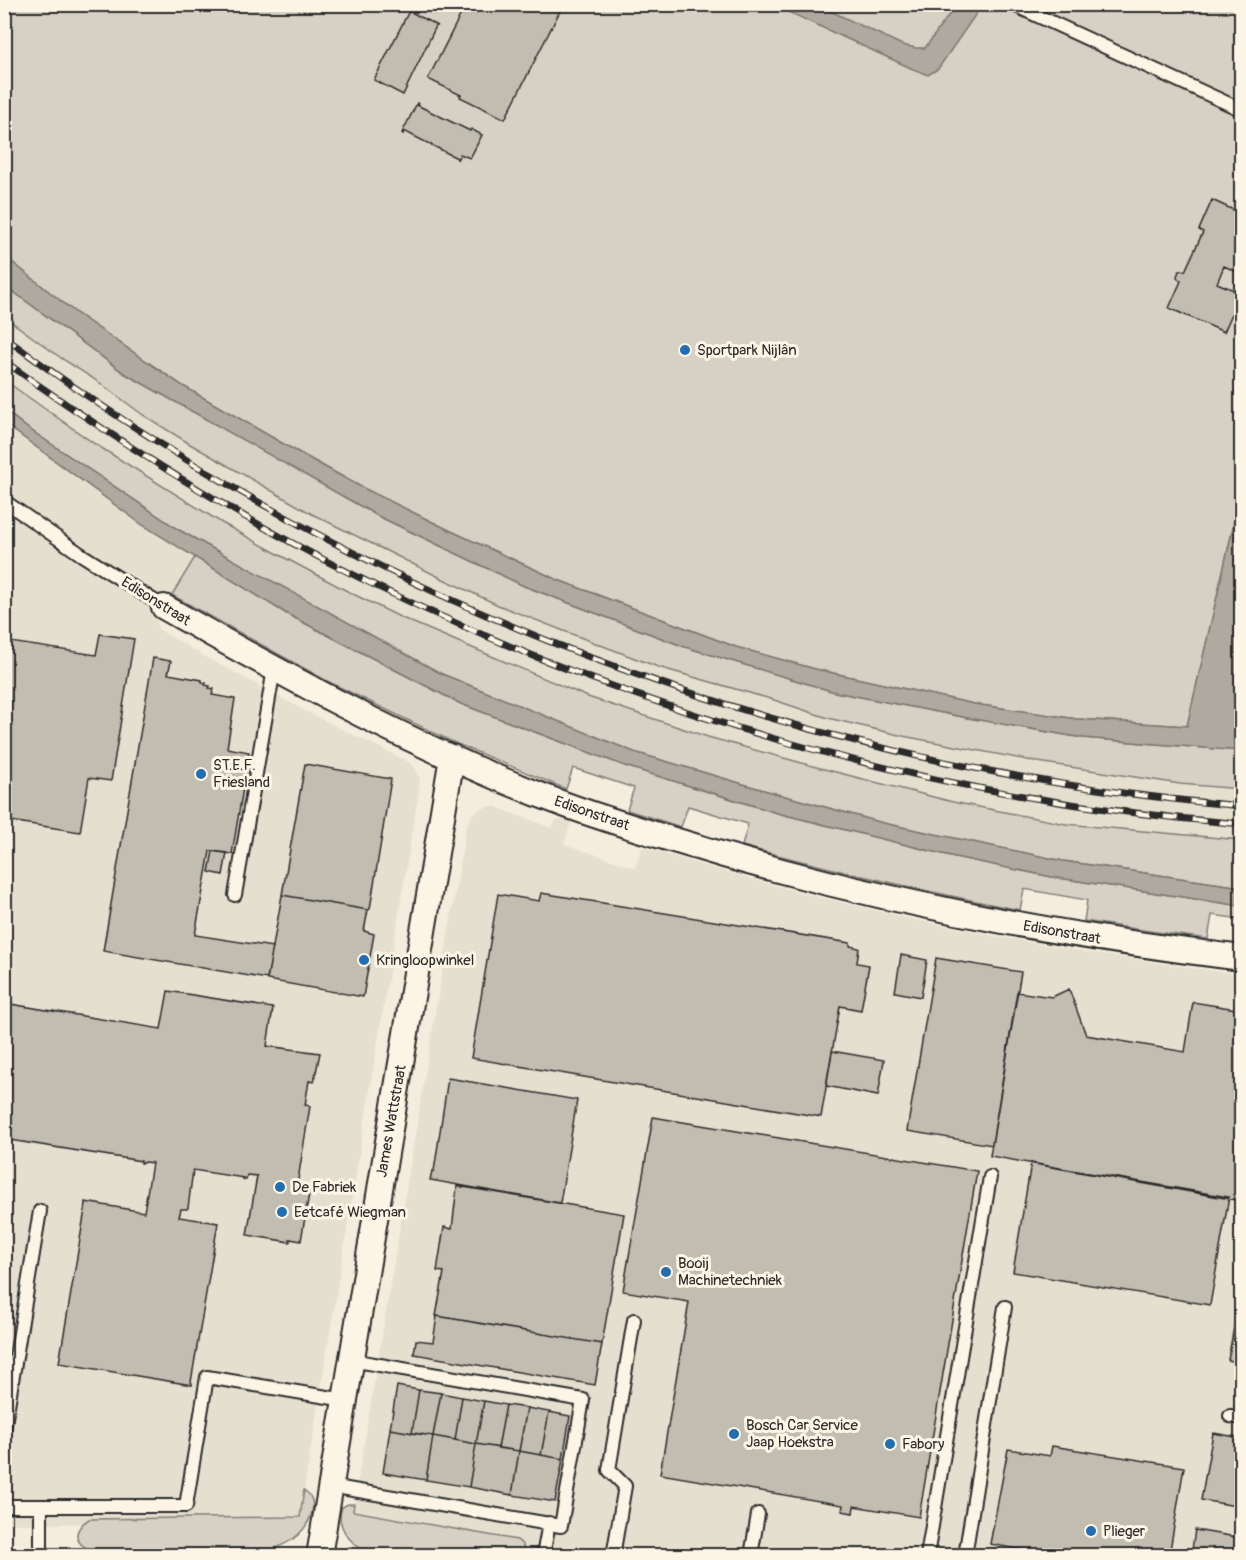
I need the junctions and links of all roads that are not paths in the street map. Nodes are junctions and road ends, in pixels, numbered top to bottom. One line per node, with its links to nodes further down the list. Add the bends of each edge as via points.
1 (1012, 4): 2 (lane)
2 (1242, 110)
3 (4, 501): 4 (lane, Edisonstraat)
4 (164, 608): 5 (street, Edisonstraat)
5 (274, 669): 6 (street, Edisonstraat); 7 (lane)
6 (452, 758): 8 (street, Edisonstraat, via 624,825 825,883 1076,935); 13 (street, James Wattstraat)
7 (236, 896)
8 (1242, 958)
9 (990, 1177): 26 (lane)
10 (40, 1211): 15 (lane)
11 (1005, 1307): 27 (lane)
12 (634, 1320): 24 (lane, via 609,1470 625,1486)
13 (351, 1360): 14 (street, James Wattstraat); 20 (lane, via 583,1400 561,1526)
14 (345, 1400): 16 (street, James Wattstraat); 18 (lane, via 207,1377 186,1506)
15 (4, 1430)
16 (330, 1486): 20 (lane); 22 (street, James Wattstraat)
17 (4, 1506): 18 (lane)
18 (41, 1506): 21 (lane)
19 (758, 1514): 25 (lane)
20 (549, 1524): 23 (lane)
21 (41, 1556)
22 (319, 1556)
23 (543, 1556)
24 (614, 1556)
25 (751, 1556)
26 (927, 1556)
27 (965, 1556)

